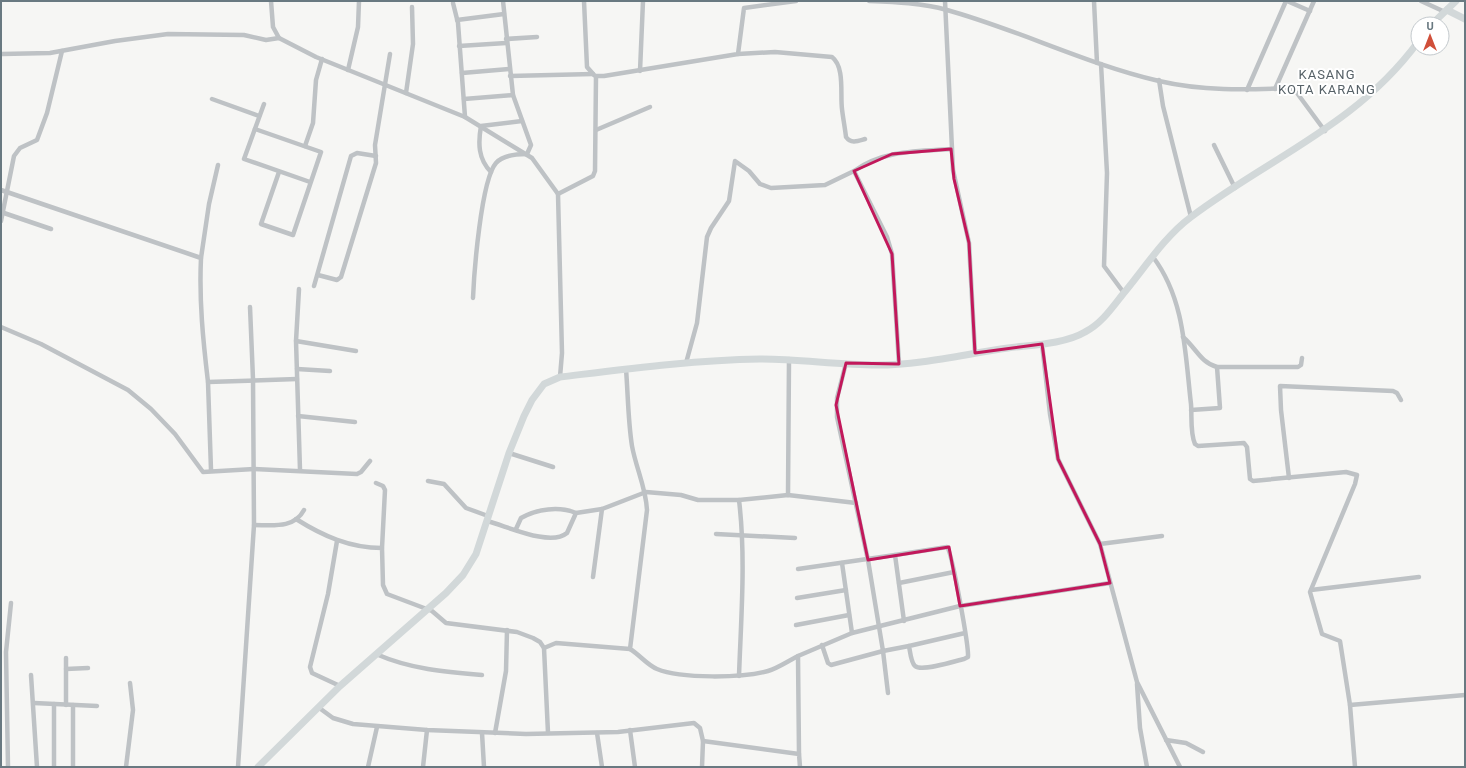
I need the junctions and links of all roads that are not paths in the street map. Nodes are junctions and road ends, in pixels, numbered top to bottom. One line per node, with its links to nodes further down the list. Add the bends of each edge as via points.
1 (271, 1): 26 (street, via 273,27)
2 (359, 1): 37 (street, via 358,27)
3 (503, 1): 21 (street)
4 (584, 1): 40 (street, via 587,67)
5 (643, 1): 38 (street)
6 (745, 1): 17 (street)
7 (796, 1): 17 (street)
8 (869, 1): 18 (street)
9 (945, 1): 18 (street)
10 (1094, 1): 35 (street)
11 (1286, 1): 19 (street); 45 (street)
12 (1314, 1): 19 (street)
13 (1421, 1): 20 (street)
14 (1456, 1): 20 (street)
15 (453, 3): 24 (street)
16 (412, 7): 46 (street, via 413,44)
17 (744, 8): 33 (street)
18 (945, 10): 35 (street); 62 (street)
19 (1310, 11): 44 (street)
20 (1446, 11): 22 (street); 23 (street)
21 (504, 14): 24 (street); 27 (street)
22 (1441, 16)
23 (1465, 19)
24 (457, 20): 28 (street)
25 (537, 37): 27 (street)
26 (279, 38): 29 (street, via 266,40 244,35 168,34 115,40); 34 (street)
27 (506, 41): 28 (street); 36 (street)
28 (459, 46): 39 (street)
29 (62, 51): 31 (street); 71 (street, via 43,126 37,140 20,148 14,156)
30 (1410, 51): 58 (street, via 1388,77)
31 (2, 54)
32 (390, 54): 43 (street)
33 (738, 54): 38 (street); 59 (street, via 775,52 832,57 837,62 840,77 846,137 855,142)
34 (322, 59): 37 (street); 61 (street, via 316,80 313,123)
35 (1099, 64): 42 (street); 82 (street, via 1107,173 1104,266 1105,271)
36 (509, 69): 39 (street); 41 (street)
37 (348, 70): 43 (street)
38 (640, 70): 40 (street)
39 (462, 73): 49 (street)
40 (595, 75): 41 (street); 57 (street)
41 (510, 76): 47 (street)
42 (1159, 80): 45 (street, via 1203,88); 74 (street, via 1163,106)
43 (386, 86): 46 (street); 64 (street, via 375,145)
44 (1275, 89): 45 (street); 58 (street, via 1288,88 1297,93)
45 (1247, 90)
46 (406, 93): 53 (street)
47 (513, 95): 49 (street); 54 (street)
48 (212, 99): 52 (street)
49 (464, 99): 53 (street)
50 (264, 104): 52 (street)
51 (650, 107): 57 (street)
52 (259, 116): 56 (street)
53 (465, 117): 55 (street)
54 (522, 121): 55 (street); 63 (street, via 531,145)
55 (481, 126): 63 (street); 68 (street, via 480,151 482,160)
56 (255, 129): 61 (street); 67 (street, via 244,159)
57 (596, 130): 72 (street, via 594,174)
58 (1325, 130): 70 (street)
59 (865, 139)
60 (1214, 145): 70 (street)
61 (305, 146): 69 (street, via 321,152)
62 (952, 148): 66 (street, via 892,154); 90 (street, via 954,179 968,243)
63 (527, 154): 68 (street, via 501,159); 72 (street)
64 (376, 156): 79 (street, via 356,153 351,156); 79 (street, via 341,279 334,280)
65 (218, 165): 78 (street)
66 (854, 171): 93 (street, via 825,185 771,188 760,184 749,171 735,161 729,201 707,237 697,323); 95 (street, via 887,237 892,254)
67 (279, 172): 69 (street); 69 (street, via 262,224 293,235)
68 (491, 172): 83 (street, via 477,244)
69 (310, 182)
70 (1235, 188): 74 (street)
71 (3, 191): 73 (street); 78 (street)
72 (558, 194): 100 (street, via 562,354)
73 (2, 212): 75 (street); 76 (street)
74 (1191, 217): 77 (street)
75 (1, 221)
76 (51, 229)
77 (1153, 257): 82 (street); 86 (street, via 1173,289)
78 (201, 258): 103 (street, via 199,286)
79 (318, 275): 80 (street)
80 (314, 286)
81 (299, 289): 87 (street)
82 (1124, 293): 88 (street, via 1108,314 1085,332 1075,337)
83 (473, 298)
84 (250, 307): 101 (street)
85 (1, 328): 112 (street, via 41,344 128,390 175,434 203,472)
86 (1183, 337): 96 (street, via 1202,360); 105 (street)
87 (296, 341): 89 (street); 97 (street)
88 (1042, 344): 90 (street); 133 (street, via 1058,459)
89 (356, 351)
90 (975, 354): 95 (street)
91 (1302, 358): 96 (street, via 1298,367)
92 (789, 359): 93 (street); 94 (street); 118 (street)
93 (686, 363): 98 (street)
94 (846, 363): 95 (street); 120 (street, via 837,398 836,417)
95 (899, 364)
96 (1217, 367): 105 (street, via 1220,408)
97 (297, 369): 99 (street); 102 (street)
98 (626, 369): 100 (street); 117 (street, via 632,444)
99 (330, 371)
100 (560, 377): 108 (street, via 544,384 532,400)
101 (253, 379): 102 (street); 103 (street); 111 (street)
102 (297, 379): 106 (street)
103 (208, 382): 112 (street)
104 (1401, 400): 114 (street, via 1393,391 1280,386)
105 (1191, 410): 114 (street, via 1193,441 1196,445 1244,443 1247,447 1251,480)
106 (298, 416): 107 (street); 113 (street)
107 (355, 422)
108 (510, 453): 110 (street); 124 (street)
109 (370, 461): 113 (street, via 357,474)
110 (554, 467)
111 (254, 469): 112 (street); 113 (street); 126 (street)
112 (211, 470)
113 (300, 470)
114 (1289, 478): 145 (street, via 1346,472 1354,473 1357,477)
115 (428, 481): 124 (street, via 444,484 466,508)
116 (376, 483): 134 (street, via 385,490)
117 (646, 492): 119 (street, via 681,495 698,500); 121 (street); 160 (street, via 646,521)
118 (788, 495): 119 (street); 120 (street)
119 (739, 500): 129 (street)
120 (856, 503): 136 (street)
121 (602, 509): 123 (street); 140 (street)
122 (304, 510): 125 (street)
123 (576, 513): 127 (street, via 565,509 542,510 521,518); 127 (street, via 570,529 562,536 547,538)
124 (488, 518): 127 (street); 149 (street, via 471,564 453,586)
125 (296, 519): 126 (street, via 287,524); 132 (street)
126 (254, 525): 198 (street)
127 (516, 529)
128 (716, 534): 129 (street)
129 (742, 535): 131 (street); 169 (street)
130 (1162, 536): 133 (street)
131 (795, 538)
132 (336, 541): 134 (street); 172 (street, via 328,594 310,667 312,673)
133 (1100, 544): 143 (street)
134 (382, 548): 149 (street, via 385,593)
135 (895, 555): 136 (street); 139 (street, via 947,547 950,550); 142 (street)
136 (868, 560): 137 (street); 153 (street)
137 (842, 563): 138 (street); 144 (street)
138 (798, 569)
139 (954, 572): 142 (street); 148 (street)
140 (593, 577)
141 (1419, 577): 145 (street)
142 (899, 583): 151 (street)
143 (1110, 583): 148 (street); 170 (street)
144 (846, 590): 146 (street); 150 (street)
145 (1311, 590): 180 (street, via 1311,601 1320,631 1340,641)
146 (797, 598)
147 (11, 603): 193 (street, via 6,652)
148 (960, 606): 151 (street); 156 (street)
149 (426, 610): 154 (street, via 435,613 446,623); 162 (street)
150 (849, 615): 152 (street); 155 (street)
151 (904, 621): 153 (street)
152 (796, 625)
153 (878, 627): 155 (street); 161 (street)
154 (507, 630): 159 (street, via 533,638); 186 (street, via 505,676)
155 (852, 633): 157 (street)
156 (965, 633): 158 (street); 158 (street, via 968,654 964,659 926,668 917,668)
157 (822, 645): 161 (street, via 828,663 832,665); 163 (street)
158 (909, 646): 161 (street)
159 (544, 648): 160 (street, via 556,643); 187 (street)
160 (630, 649): 169 (street, via 647,663 667,673)
161 (883, 651): 173 (street)
162 (376, 654): 167 (street, via 424,669); 172 (street)
163 (798, 656): 169 (street, via 769,671); 192 (street)
164 (66, 658): 166 (street)
165 (88, 668): 166 (street)
166 (66, 669): 177 (street)
167 (482, 674)
168 (31, 675): 175 (street)
169 (739, 676)
170 (1137, 682): 189 (street); 207 (street, via 1140,728)
171 (130, 683): 197 (street, via 133,710)
172 (340, 686): 181 (street)
173 (888, 694)
174 (1465, 695): 180 (street)
175 (34, 703): 176 (street); 194 (street)
176 (54, 704): 177 (street); 195 (street)
177 (66, 705): 178 (street)
178 (73, 705): 179 (street); 196 (street)
179 (97, 706)
180 (1350, 706): 209 (street)
181 (318, 707): 182 (street, via 341,722); 199 (street)
182 (377, 727): 183 (street); 200 (street)
183 (427, 730): 185 (street); 201 (street)
184 (630, 730): 188 (street); 190 (street, via 694,723 700,728); 204 (street)
185 (482, 733): 186 (street); 202 (street)
186 (495, 733): 187 (street)
187 (548, 733): 188 (street)
188 (597, 733): 203 (street)
189 (1166, 740): 191 (street, via 1186,743); 208 (street)
190 (703, 741): 192 (street); 205 (street)
191 (1203, 752)
192 (799, 754): 206 (street)
193 (8, 767)
194 (37, 767)
195 (54, 767)
196 (73, 767)
197 (126, 767)
198 (238, 767)
199 (258, 767)
200 (368, 767)
201 (423, 767)
202 (484, 767)
203 (602, 767)
204 (636, 767)
205 (702, 767)
206 (800, 767)
207 (1147, 767)
208 (1180, 767)
209 (1355, 767)

